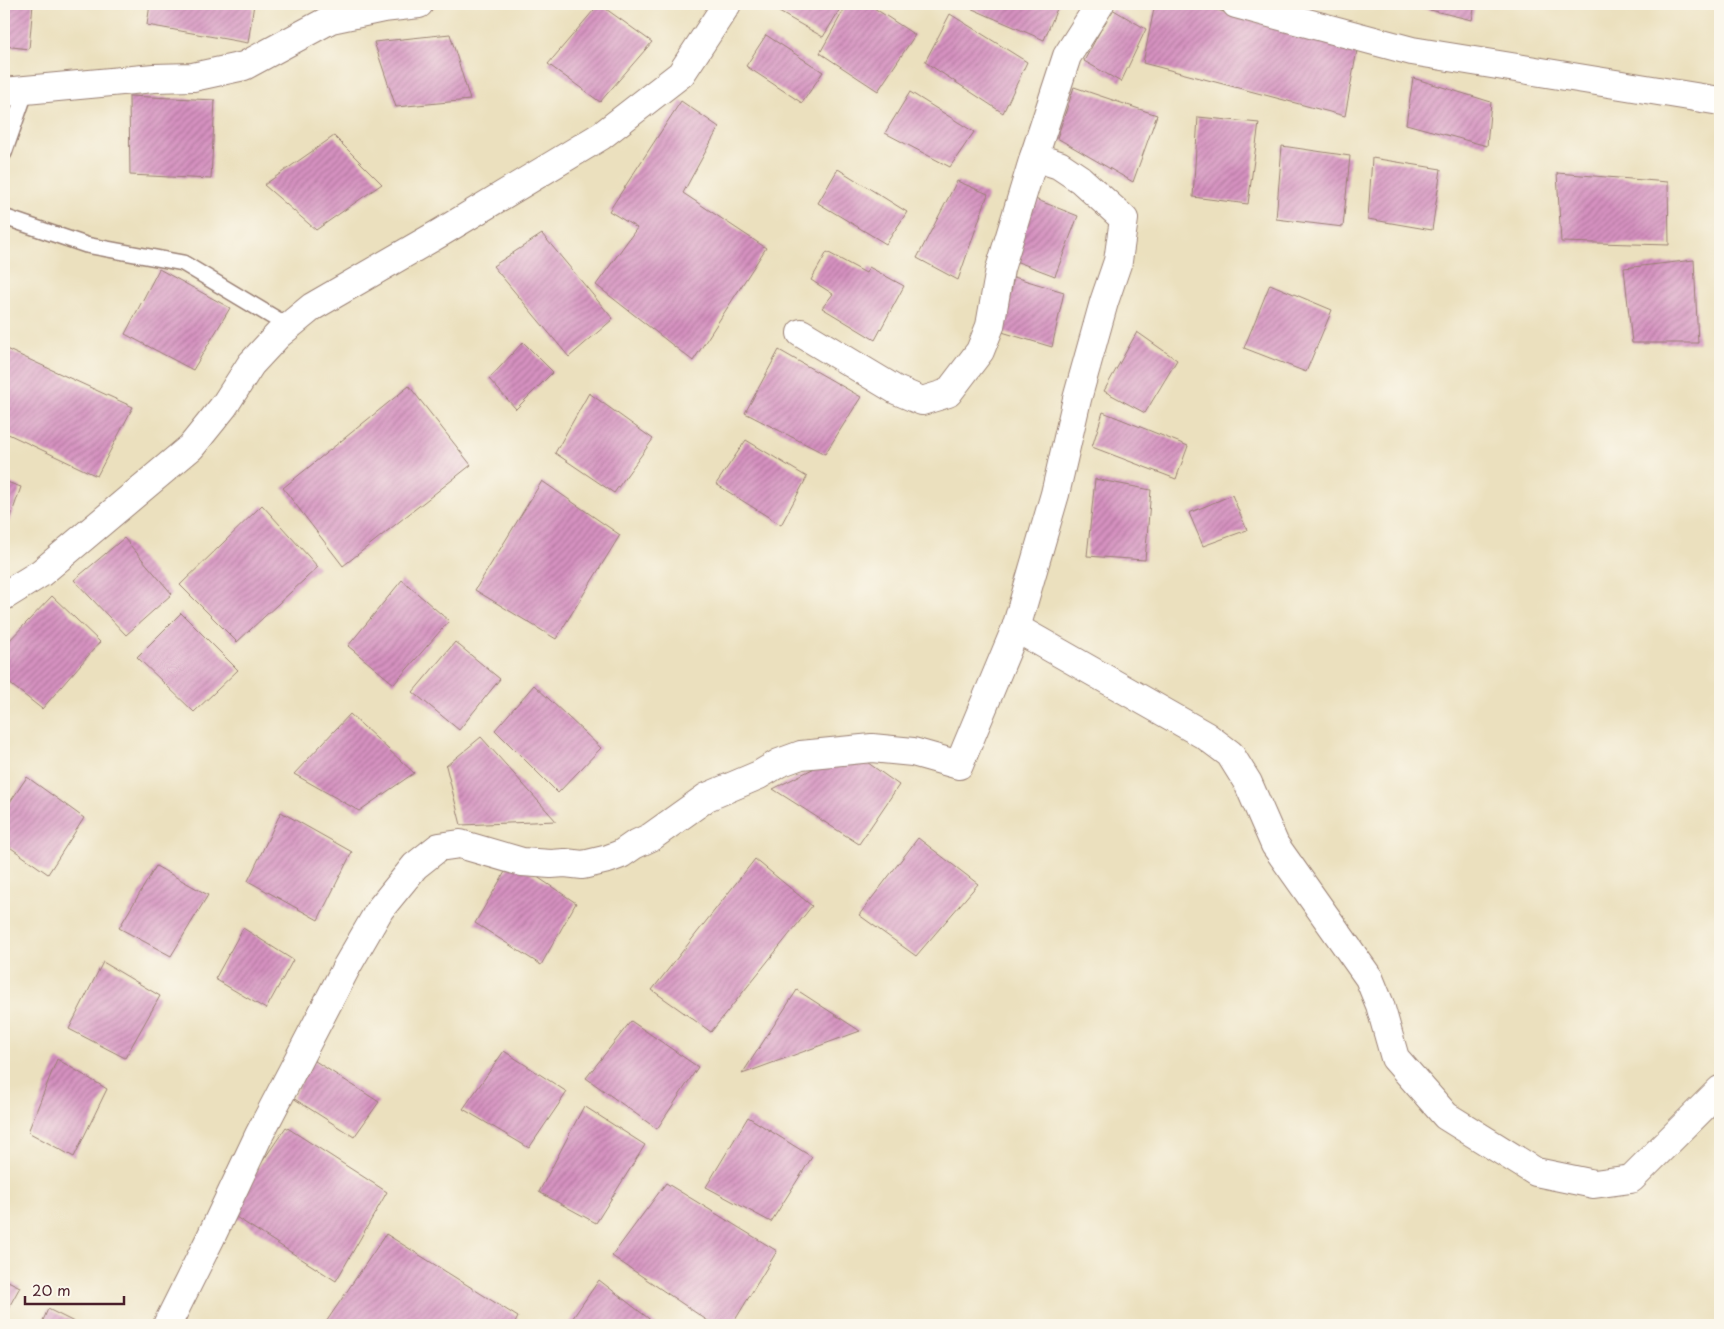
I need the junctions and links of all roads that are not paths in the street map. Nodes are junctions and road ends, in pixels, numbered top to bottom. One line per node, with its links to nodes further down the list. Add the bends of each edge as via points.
1 (419, 4): 5 (street, via 330,19 244,66 193,77)
2 (726, 4): 10 (street, via 681,74 601,136 312,307)
3 (1100, 4): 8 (street, via 1067,56)
4 (1236, 4): 6 (street, via 1412,51)
5 (15, 91): 7 (lane)
6 (1720, 101)
7 (4, 154)
8 (1034, 157): 11 (street, via 1000,269 990,326 980,352 948,393 922,402); 13 (street, via 1059,165 1080,179 1124,219 1118,261 1077,399 1055,494)
9 (4, 216): 10 (lane, via 86,244 183,263)
10 (288, 326): 12 (street, via 252,364 191,447 41,574)
11 (801, 333)
12 (4, 596)
13 (1016, 628): 14 (street, via 1206,736 1230,754 1248,783 1275,845 1368,978 1380,1005 1395,1058 1446,1116 1536,1172 1594,1184 1631,1179); 15 (street, via 959,765 912,752 880,748 802,755 707,797 651,837 608,859 583,865 522,862 460,844 439,847 415,866 380,909 347,966 259,1135)
14 (1720, 1090)
15 (167, 1325)

